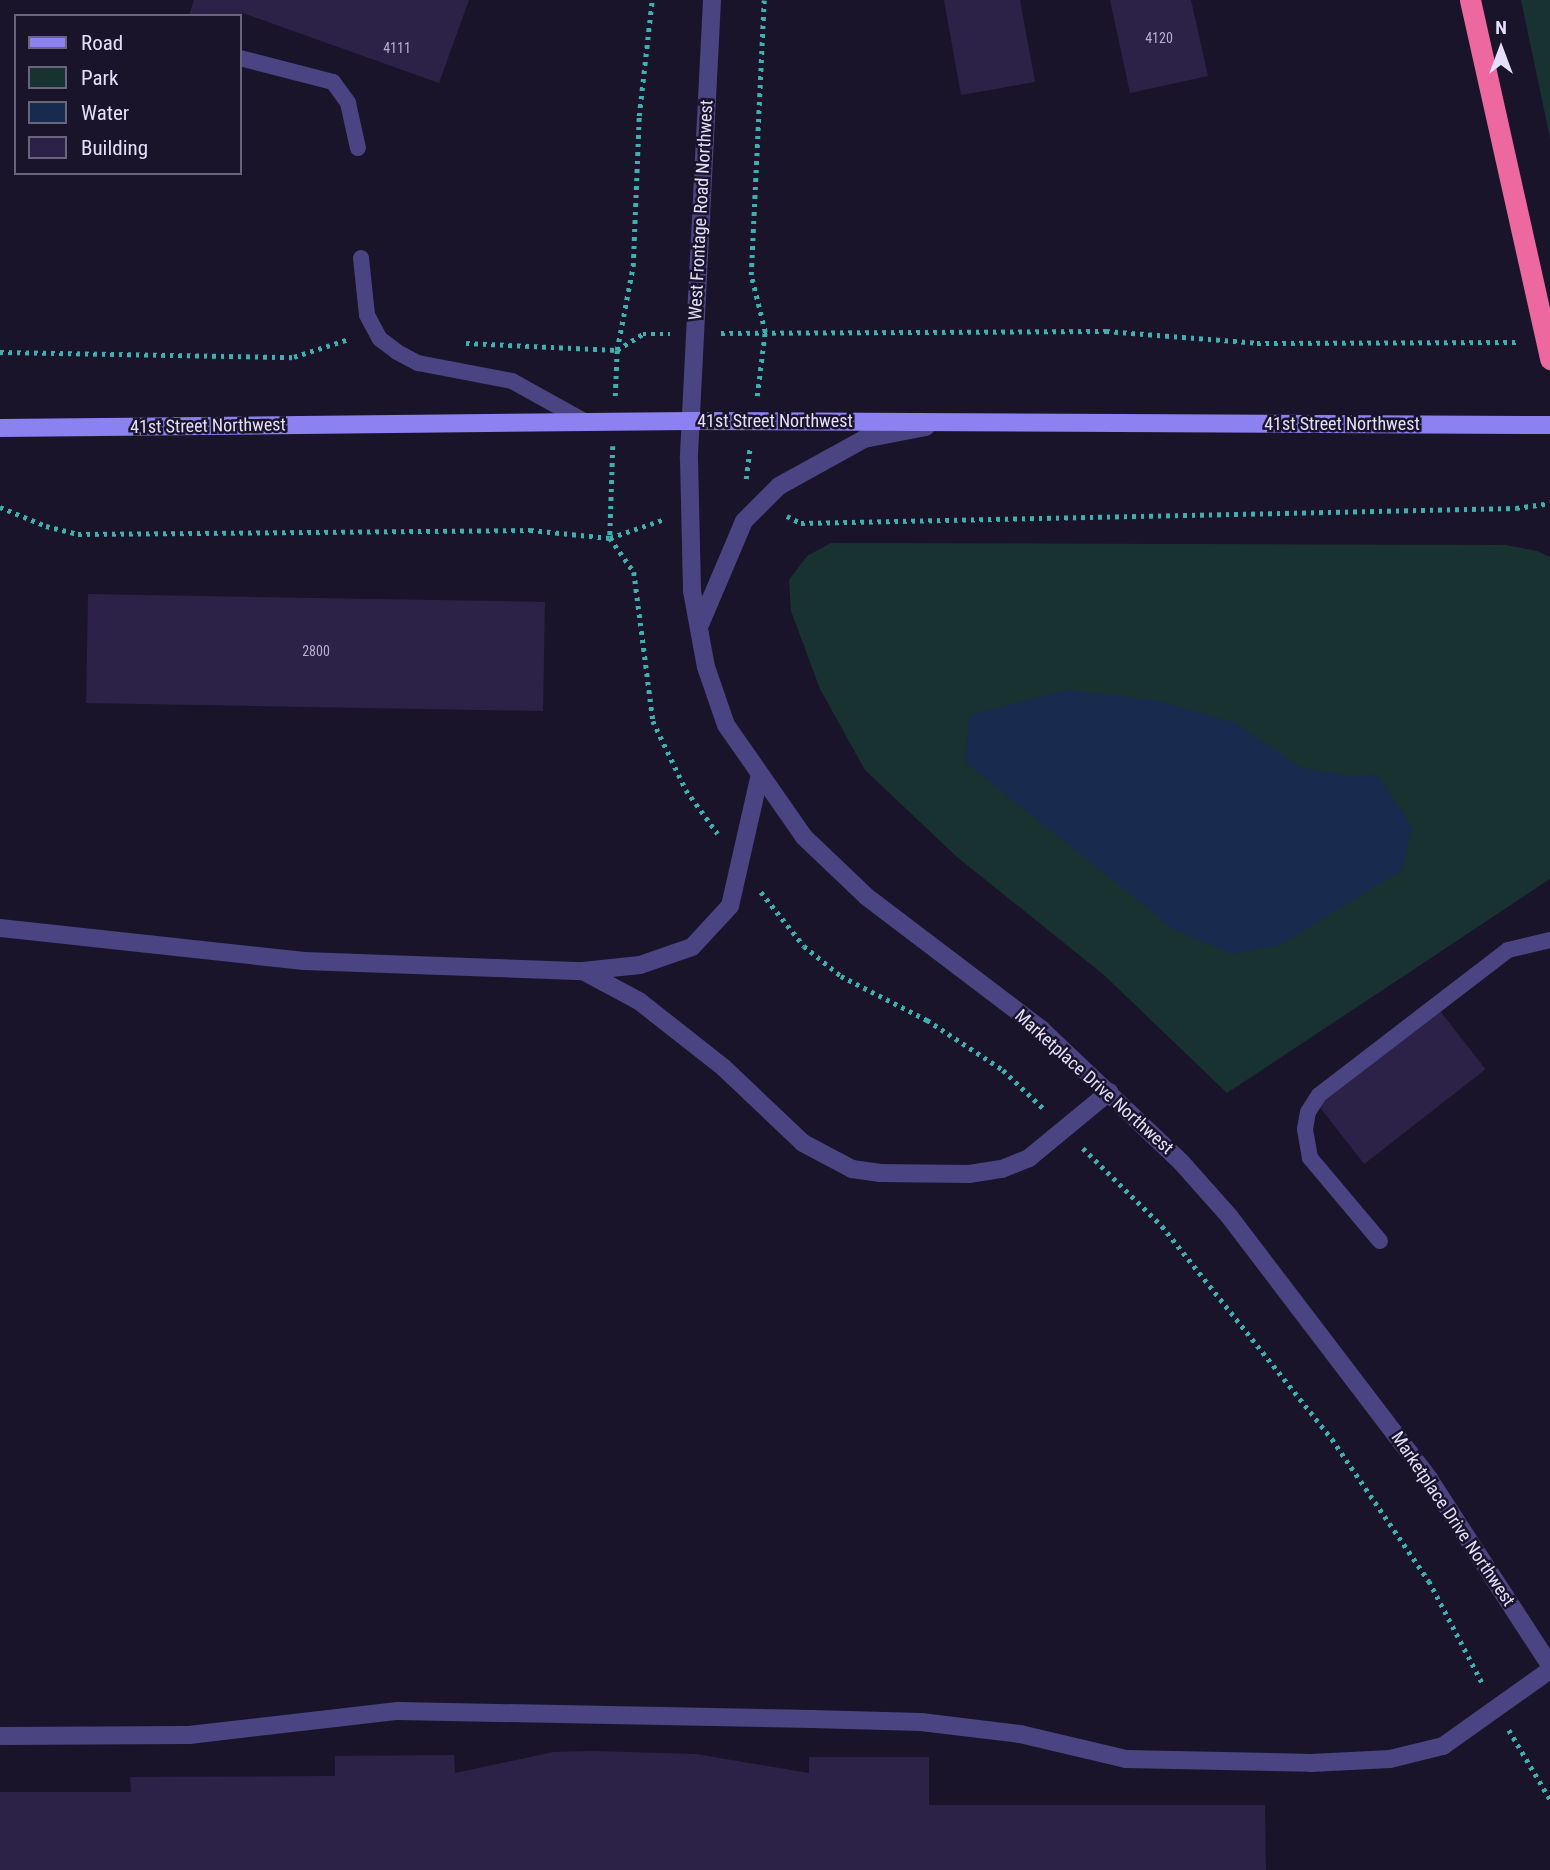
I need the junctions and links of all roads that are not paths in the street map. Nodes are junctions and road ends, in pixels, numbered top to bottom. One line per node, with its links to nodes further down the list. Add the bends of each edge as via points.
1 (712, 0): 7 (street, West Frontage Road Northwest)
2 (1469, 0): 6 (highway)
3 (242, 59): 4 (lane, via 333,82 348,103)
4 (358, 148)
5 (361, 258): 8 (lane, via 367,315 380,339 418,363 512,381)
6 (1547, 351)
7 (692, 421): 8 (main road, 41st Street Northwest); 9 (main road, 41st Street Northwest); 12 (street, Marketplace Drive Northwest, via 692,591)
8 (586, 422): 11 (main road, 41st Street Northwest)
9 (954, 422): 10 (main road, 41st Street Northwest); 12 (street, via 864,439 779,485 744,521)
10 (1550, 425)
11 (0, 428)
12 (697, 630): 13 (street, Marketplace Drive Northwest, via 726,725)
13 (759, 778): 16 (street, via 730,906 692,947 640,965); 17 (street, Marketplace Drive Northwest, via 804,837 867,897 1041,1030)
14 (0, 928): 16 (street, via 304,961)
15 (1550, 940): 18 (lane, via 1508,950 1319,1095 1308,1112 1305,1129 1310,1158)
16 (583, 971): 17 (street, via 639,1001 724,1068 803,1143 852,1169 969,1174 1002,1169 1029,1158)
17 (1109, 1092): 19 (street, Marketplace Drive Northwest, via 1228,1216 1316,1326 1429,1479)
18 (1380, 1241)
19 (1550, 1668): 20 (street, via 1443,1746 1390,1759 1311,1763 1126,1759 996,1731 921,1721 398,1711 189,1735)
20 (0, 1736)

